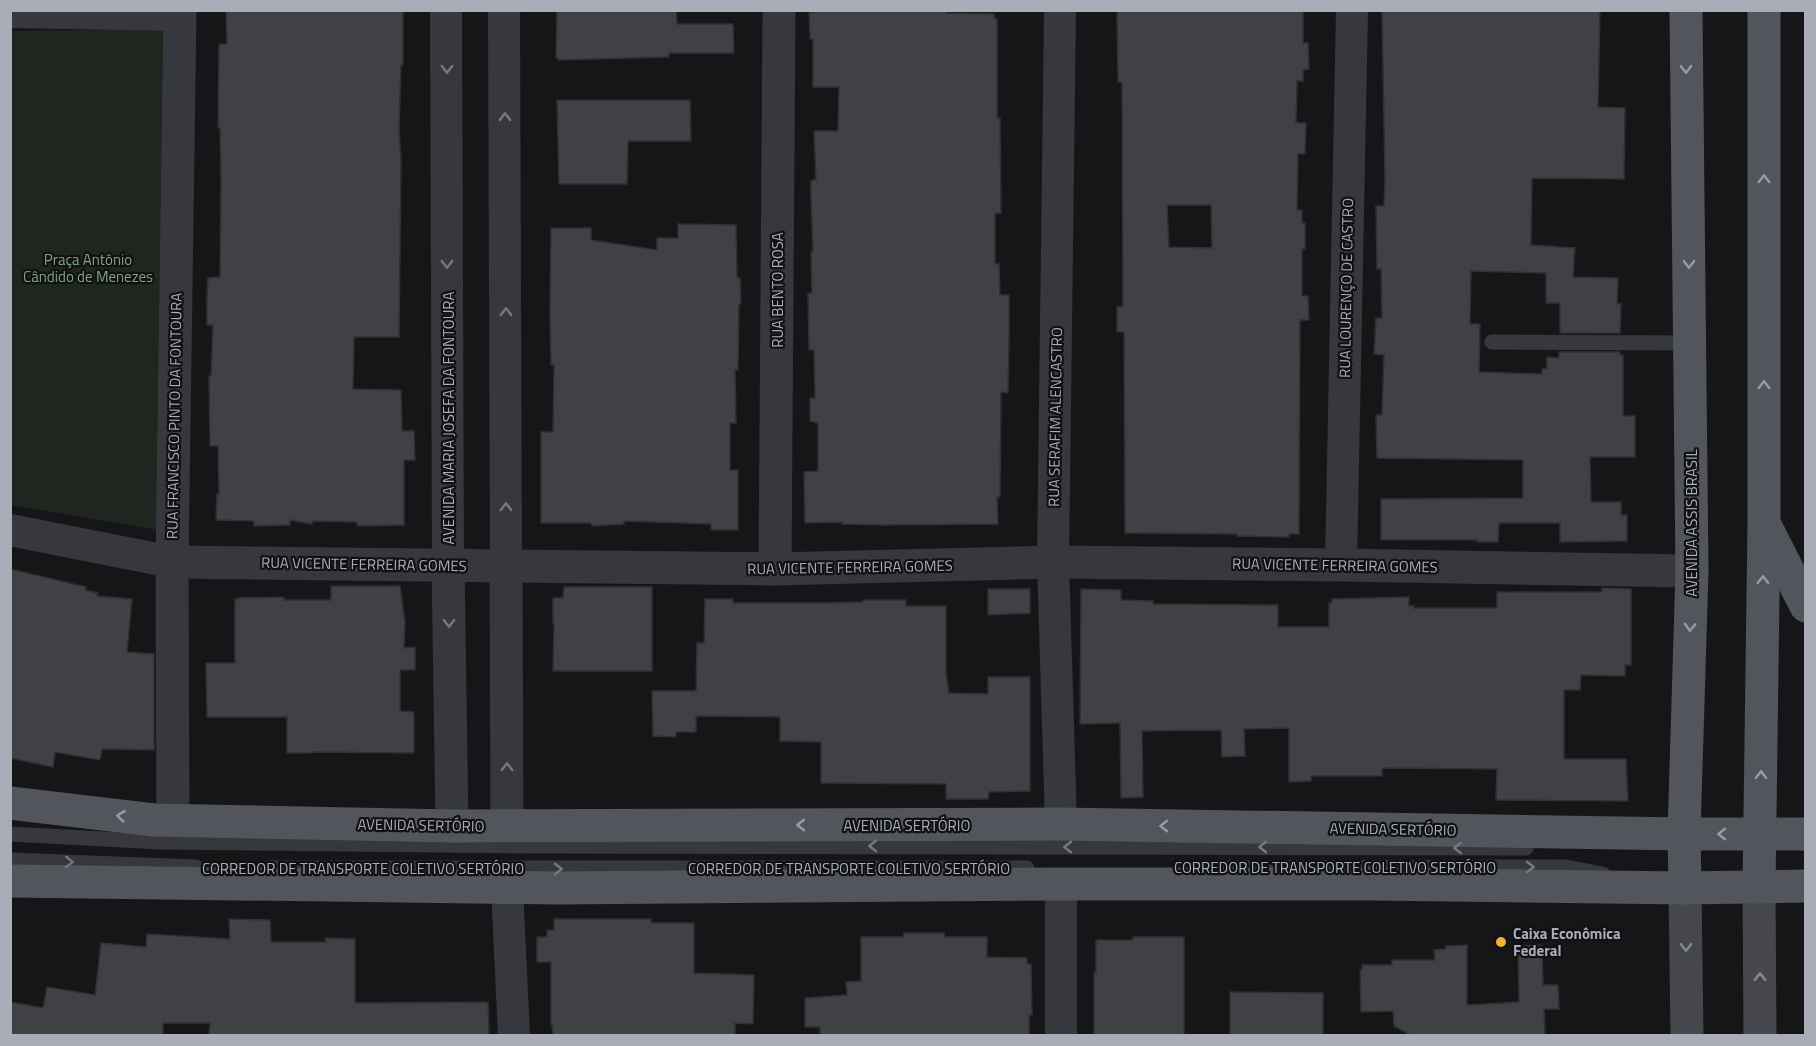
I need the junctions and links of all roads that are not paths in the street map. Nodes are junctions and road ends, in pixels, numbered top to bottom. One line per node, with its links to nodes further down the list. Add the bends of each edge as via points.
1 (446, 10): 16 (street, AVENIDA MARIA JOSEFA DA FONTOURA, one-way to 16)
2 (504, 10): 18 (street, one-way to 2)
3 (779, 10): 19 (street, RUA BENTO ROSA)
4 (1060, 10): 15 (street, RUA SERAFIM ALENCASTRO)
5 (1352, 10): 17 (street, RUA LOURENÇO DE CASTRO)
6 (1686, 10): 11 (main road, AVENIDA ASSIS BRASIL, one-way to 11)
7 (1764, 10): 12 (main road, one-way to 7)
8 (10, 12): 9 (street)
9 (180, 13): 14 (street, RUA FRANCISCO PINTO DA FONTOURA)
10 (1492, 342): 11 (lane)
11 (1689, 343): 20 (main road, AVENIDA ASSIS BRASIL)
12 (1764, 523): 21 (main road); 29 (main road, one-way to 12)
13 (10, 530): 14 (street, RUA VICENTE FERREIRA GOMES)
14 (172, 562): 16 (street, RUA VICENTE FERREIRA GOMES); 23 (street, RUA FRANCISCO PINTO DA FONTOURA)
15 (1053, 562): 17 (street, RUA VICENTE FERREIRA GOMES); 19 (street, RUA VICENTE FERREIRA GOMES); 24 (street, RUA SERAFIM ALENCASTRO)
16 (448, 564): 18 (street, RUA VICENTE FERREIRA GOMES); 25 (street, AVENIDA MARIA JOSEFA DA FONTOURA, one-way to 25)
17 (1341, 565): 20 (street, RUA VICENTE FERREIRA GOMES)
18 (507, 566): 19 (street, RUA VICENTE FERREIRA GOMES); 26 (street, one-way to 18)
19 (775, 569)
20 (1692, 571): 28 (main road, AVENIDA ASSIS BRASIL, one-way to 28)
21 (1806, 606)
22 (10, 802): 23 (main road, AVENIDA SERTÓRIO, one-way to 22)
23 (173, 821): 25 (main road, AVENIDA SERTÓRIO)
24 (1061, 824): 26 (main road, AVENIDA SERTÓRIO, one-way to 26); 28 (main road, AVENIDA SERTÓRIO, one-way to 24)
25 (452, 826): 26 (main road, AVENIDA SERTÓRIO)
26 (507, 826)
27 (10, 834): 32 (lane, CORREDOR DE TRANSPORTE COLETIVO SERTÓRIO, one-way to 27, via 527,846 159,842)
28 (1684, 834): 29 (main road, AVENIDA SERTÓRIO, one-way to 28); 31 (lane); 42 (main road, AVENIDA ASSIS BRASIL)
29 (1760, 834): 30 (main road, AVENIDA SERTÓRIO); 40 (main road)
30 (1806, 834)
31 (1578, 846)
32 (1542, 848)
33 (10, 860): 34 (lane, CORREDOR DE TRANSPORTE COLETIVO SERTÓRIO, one-way to 34)
34 (205, 868)
35 (252, 868): 37 (lane, CORREDOR DE TRANSPORTE COLETIVO SERTÓRIO, one-way to 37)
36 (1198, 868): 42 (lane, CORREDOR DE TRANSPORTE COLETIVO SERTÓRIO, one-way to 42, via 1566,867)
37 (1052, 876): 41 (main road); 42 (main road); 44 (street)
38 (10, 881): 41 (main road)
39 (1806, 886): 40 (main road)
40 (1760, 887): 42 (main road); 46 (main road, one-way to 40)
41 (507, 888): 43 (street)
42 (1685, 888): 45 (main road, AVENIDA ASSIS BRASIL, one-way to 45)
43 (514, 1035)
44 (1061, 1035)
45 (1688, 1035)
46 (1760, 1035)

